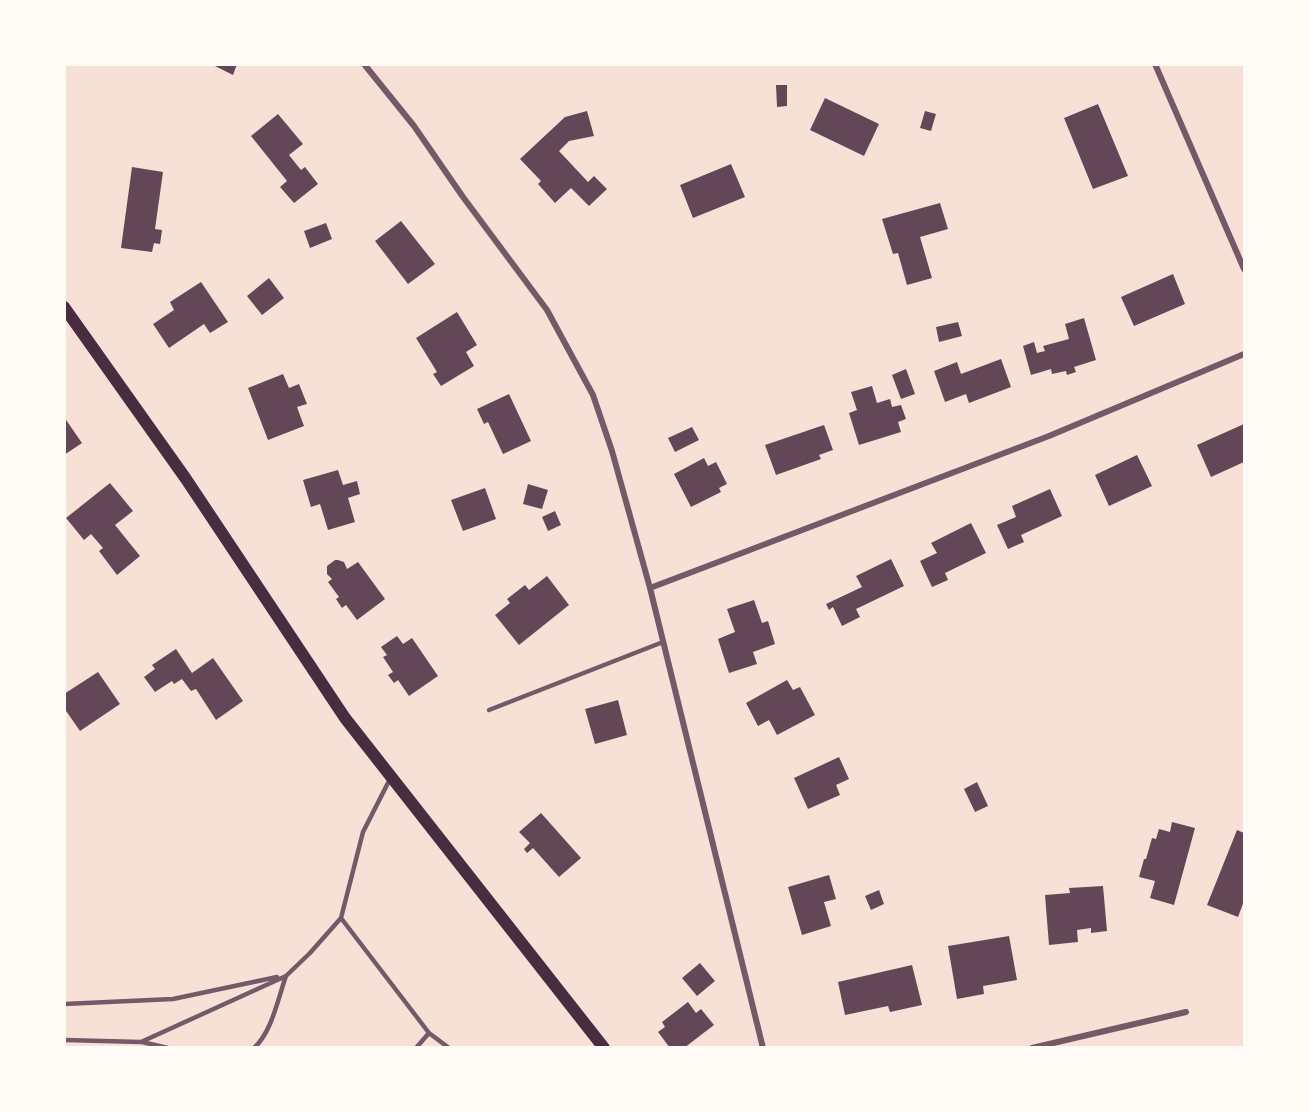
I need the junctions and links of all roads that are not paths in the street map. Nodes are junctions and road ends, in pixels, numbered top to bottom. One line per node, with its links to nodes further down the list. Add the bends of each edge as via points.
1 (364, 64): 6 (street, via 414,126 547,310 593,395)
2 (1155, 64): 3 (street)
3 (1245, 269)
4 (64, 308): 9 (main road, via 186,479 345,718)
5 (1245, 354): 6 (street, via 1049,436)
6 (650, 588): 7 (street)
7 (663, 642): 8 (lane); 22 (street)
8 (489, 710)
9 (392, 777): 10 (lane, via 363,832); 21 (main road)
10 (341, 918): 11 (lane); 14 (lane)
11 (286, 976): 12 (lane, via 173,999); 16 (lane); 18 (lane, via 267,1032)
12 (64, 1004)
13 (1186, 1012): 23 (street)
14 (429, 1034): 19 (lane); 20 (lane)
15 (64, 1040): 16 (lane)
16 (141, 1042): 17 (lane)
17 (168, 1047)
18 (254, 1047)
19 (416, 1047)
20 (449, 1047)
21 (604, 1047)
22 (763, 1047)
23 (1032, 1047)

